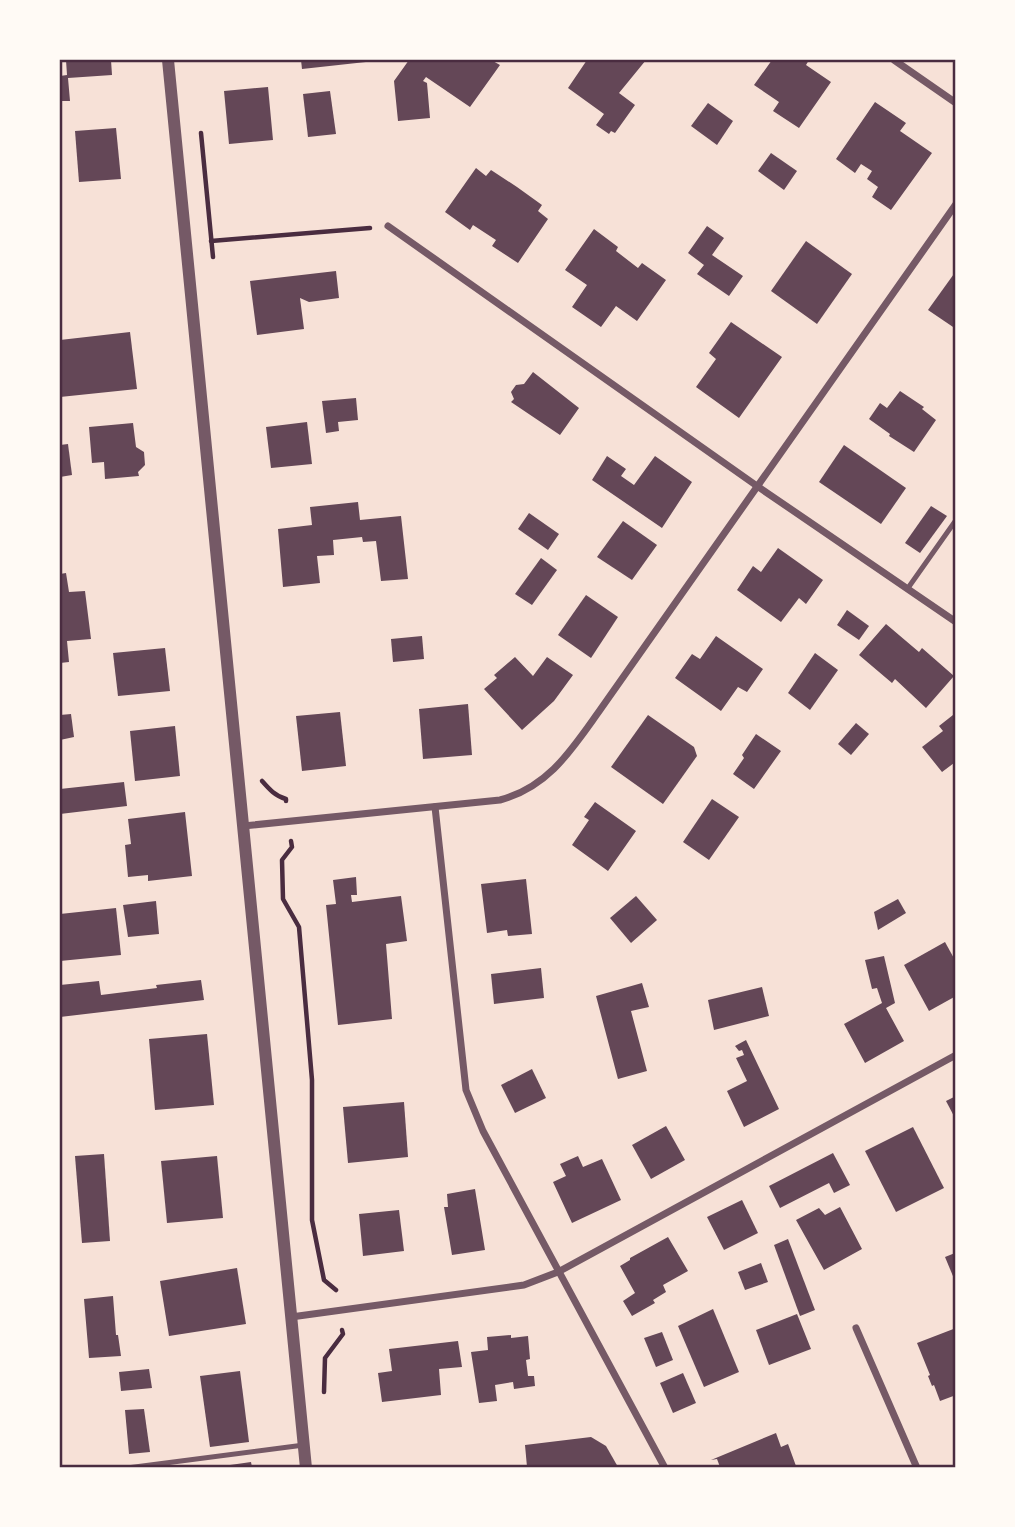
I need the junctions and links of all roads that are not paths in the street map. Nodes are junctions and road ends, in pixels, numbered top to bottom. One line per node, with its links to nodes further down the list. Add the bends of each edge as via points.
1 (168, 60): 11 (street)
2 (894, 60): 3 (street)
3 (956, 103)
4 (956, 204): 6 (street)
5 (388, 226): 6 (street)
6 (757, 486): 8 (street); 10 (street, via 554,771 514,796)
7 (956, 520): 8 (lane)
8 (908, 588): 9 (street)
9 (956, 622)
10 (435, 807): 11 (street); 13 (street, via 466,1090)
11 (243, 826): 14 (street)
12 (956, 1055): 13 (street)
13 (558, 1272): 14 (street, via 524,1285); 19 (street)
14 (291, 1317): 16 (street)
15 (856, 1328): 20 (street)
16 (304, 1446): 17 (lane); 18 (street)
17 (127, 1468)
18 (306, 1468)
19 (665, 1468)
20 (916, 1468)

